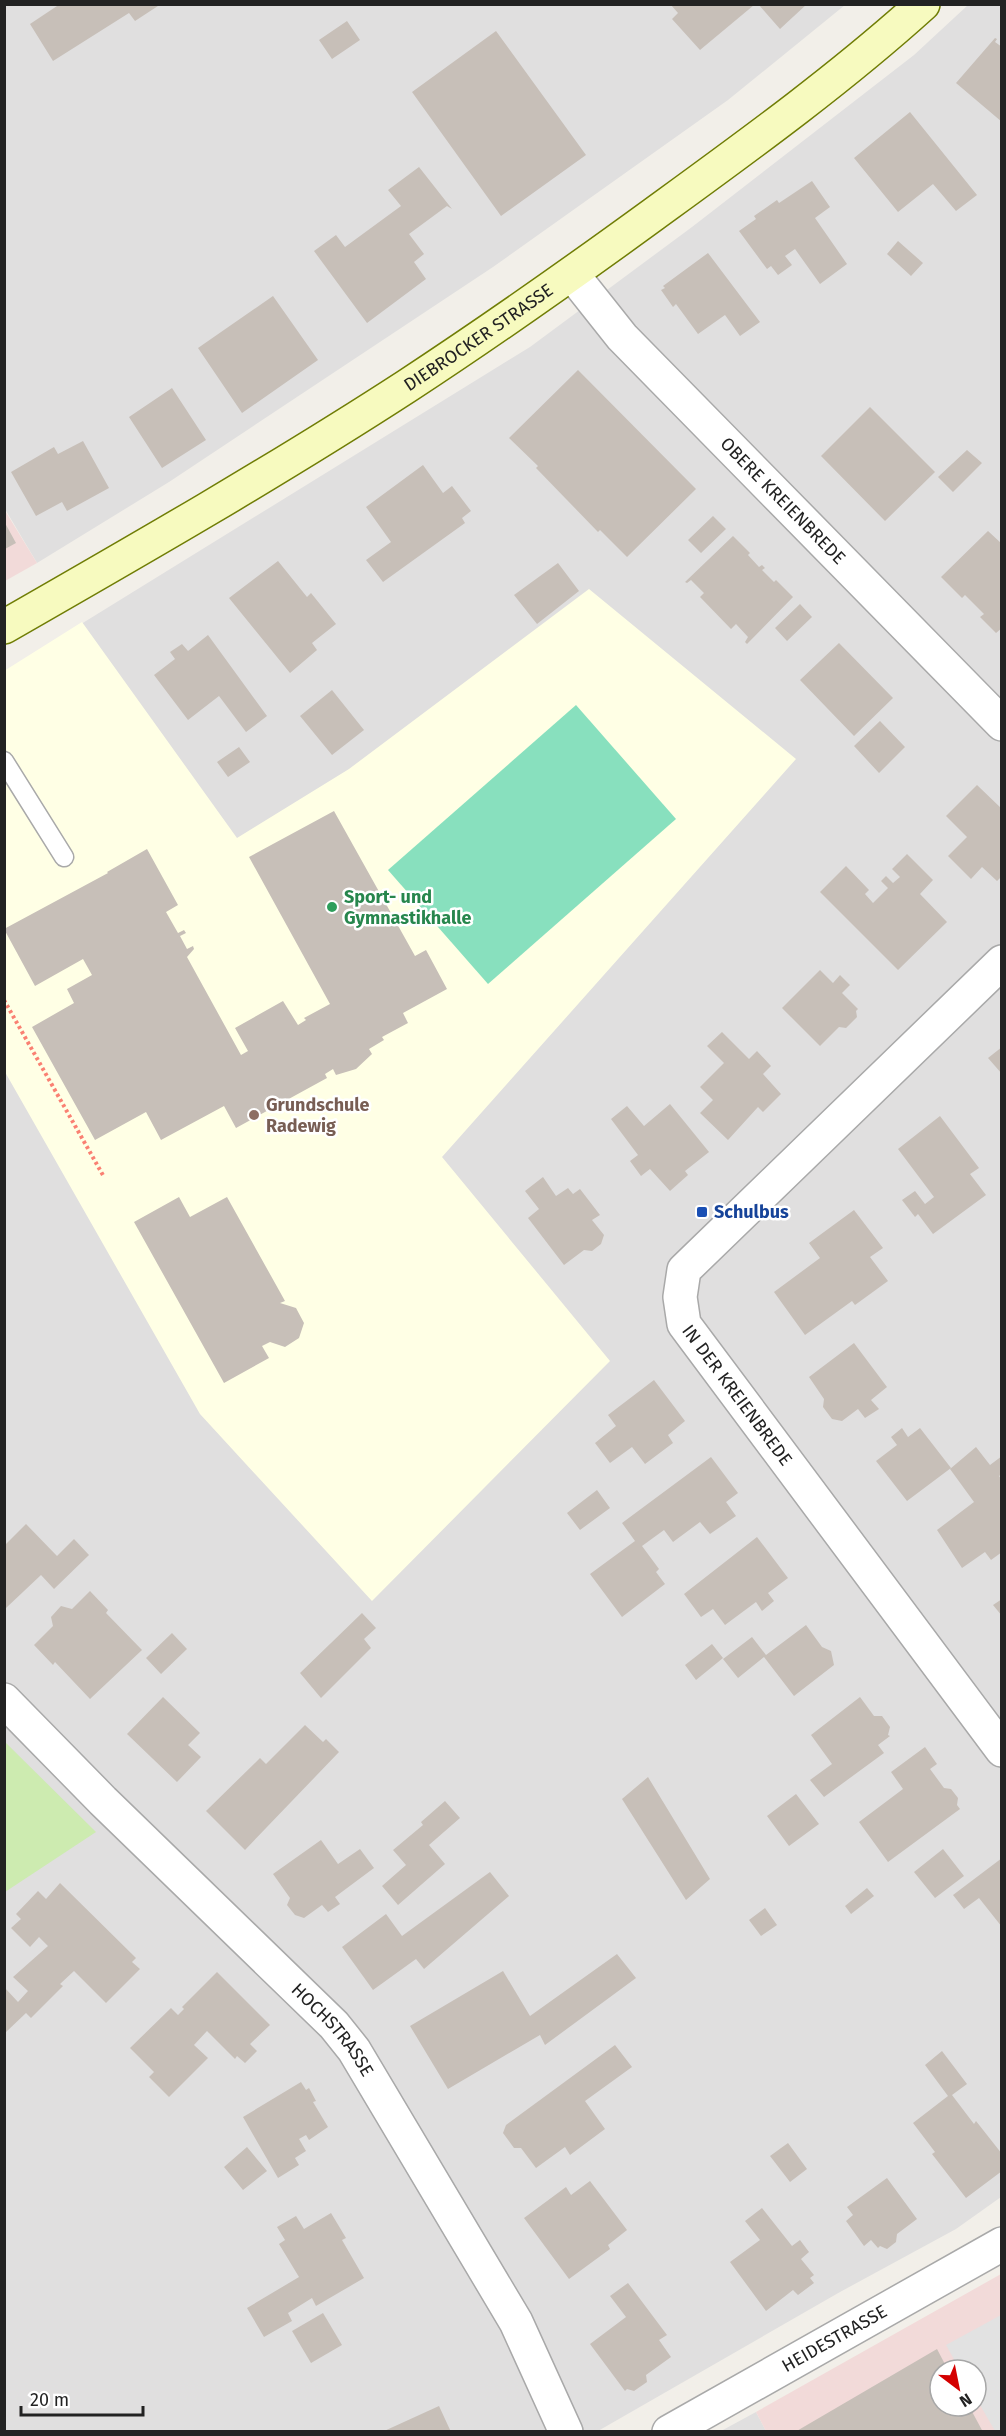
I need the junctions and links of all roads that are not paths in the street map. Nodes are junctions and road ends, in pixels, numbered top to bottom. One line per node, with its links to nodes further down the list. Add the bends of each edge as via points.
1 (923, 4): 2 (main road, DIEBROCKER STRASSE, via 740,152)
2 (572, 274): 3 (main road, DIEBROCKER STRASSE, via 347,424 181,526); 4 (street, OBERE KREIENBREDE, via 622,337)
3 (4, 627)
4 (1002, 724)
5 (4, 761): 6 (lane)
6 (64, 857)
7 (1002, 962): 9 (street, IN DER KREIENBREDE, via 684,1270 680,1297 684,1324)
8 (4, 1700): 11 (street, HOCHSTRASSE, via 334,2025 354,2050 516,2322)
9 (1002, 1750)
10 (1002, 2244): 12 (street, HEIDESTRASSE)
11 (566, 2432)
12 (669, 2432)

